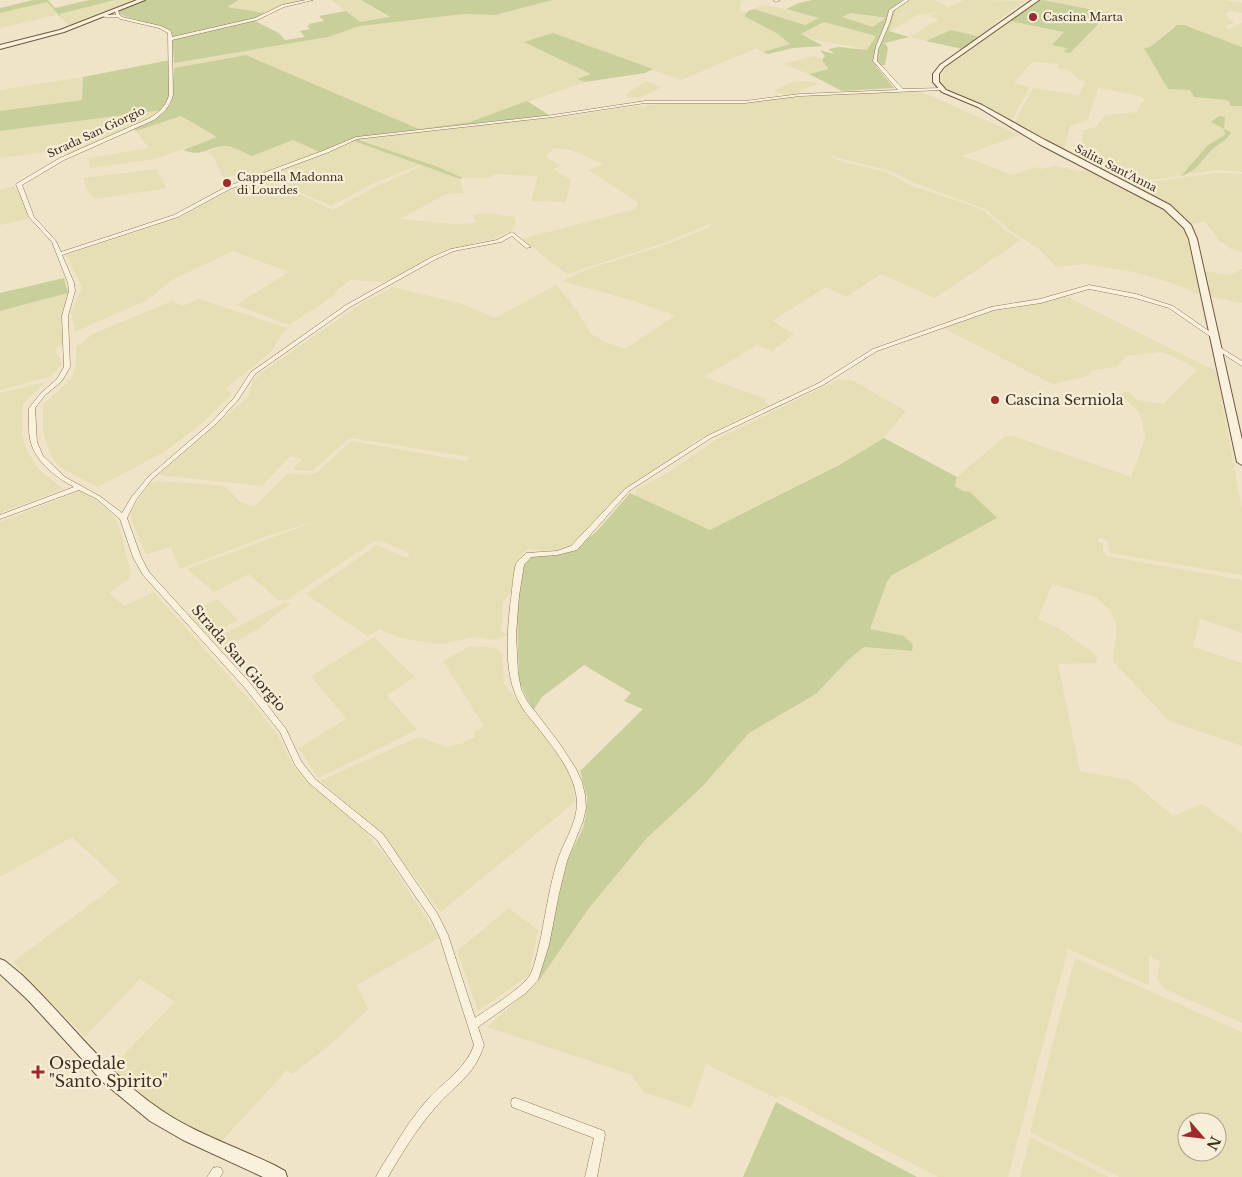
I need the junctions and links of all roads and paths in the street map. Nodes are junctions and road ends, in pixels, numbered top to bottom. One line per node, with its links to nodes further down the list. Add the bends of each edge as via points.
1 (142, 0): 5 (street)
2 (311, 0): 6 (street, via 283,6 256,20)
3 (907, 0): 9 (street, via 891,10 876,44 875,55 875,61)
4 (1036, 0): 8 (street, via 942,66 936,78)
5 (118, 14): 6 (street, via 166,29); 7 (street)
6 (171, 39): 11 (street, Strada San Giorgio, via 170,103 158,115 62,159 19,184 32,217 51,236)
7 (0, 47)
8 (942, 88): 9 (street); 12 (street, Salita Sant'Anna, via 1167,207 1180,218 1194,239)
9 (901, 90): 11 (street, via 800,95 745,102 645,102 553,116 356,138 218,193 176,216)
10 (528, 247): 18 (street, via 514,233 499,241 453,250 348,306 253,373 215,422 150,478)
11 (59, 254): 16 (street, Strada San Giorgio, via 72,291 65,316 67,367 60,380 32,408 34,442 40,456 63,478)
12 (1214, 336): 13 (street, Salita Sant'Anna); 20 (street, via 1171,307 1089,287 1041,301 993,308 875,350 821,384 709,437 627,490 574,548 557,553 535,553 525,558 520,564 513,615 515,682 522,701 572,769 582,797 581,813 563,859 535,977)
13 (1216, 347): 14 (street); 15 (street, Salita Sant'Anna)
14 (1242, 364)
15 (1242, 462)
16 (85, 490): 17 (street); 18 (street, Strada San Giorgio)
17 (0, 517)
18 (123, 518): 20 (street, Strada San Giorgio, via 146,573 247,685 283,731 298,763 312,781 380,837 392,854 446,938)
19 (2, 970): 22 (street, via 58,1021 97,1066 159,1118)
20 (473, 1025): 23 (street, Strada San Giorgio, via 479,1045 472,1065 431,1104)
21 (516, 1103): 24 (street, via 600,1135)
22 (279, 1177)
23 (382, 1177)
24 (591, 1177)

